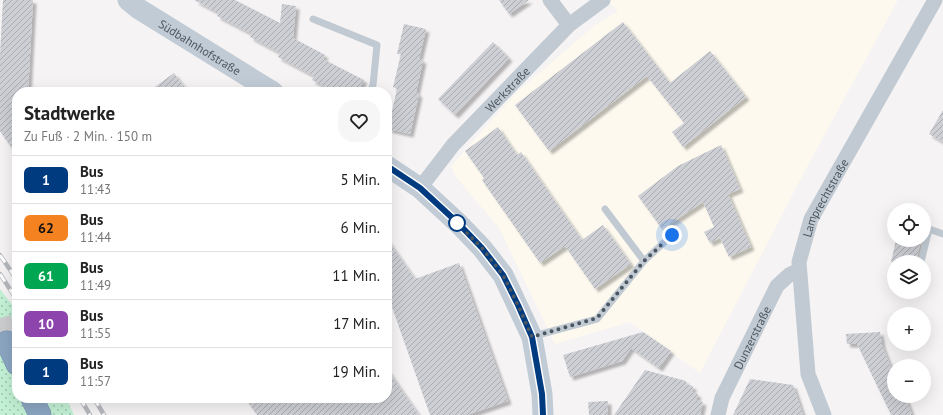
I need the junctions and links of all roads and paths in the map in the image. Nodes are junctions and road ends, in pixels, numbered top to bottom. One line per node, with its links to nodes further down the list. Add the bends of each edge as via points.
1 (128, 0): 7 (street, Südbahnhofstraße)
2 (550, 0): 6 (street)
3 (603, 0): 6 (street, Werkstraße)
4 (935, 0): 16 (street, Lamprechtstraße, via 811,219)
5 (313, 19): 8 (lane, via 377,45)
6 (569, 25): 10 (street, Werkstraße, via 454,145)
7 (265, 87)
8 (372, 87)
9 (392, 169): 10 (street)
10 (420, 188): 17 (street, via 482,248 503,275)
11 (605, 209): 15 (lane)
12 (943, 234): 14 (lane, via 929,228)
13 (672, 235): 15 (lane)
14 (923, 255)
15 (644, 261): 17 (lane, via 597,318)
16 (799, 270): 23 (street, Dunzerstraße, via 777,286 722,398); 24 (street, Lamprechtstraße, via 808,374)
17 (532, 337): 22 (street)
18 (7, 342): 19 (highway)
19 (12, 353)
20 (34, 403): 21 (highway)
21 (40, 415)
22 (543, 415)
23 (718, 415)
24 (824, 415)

